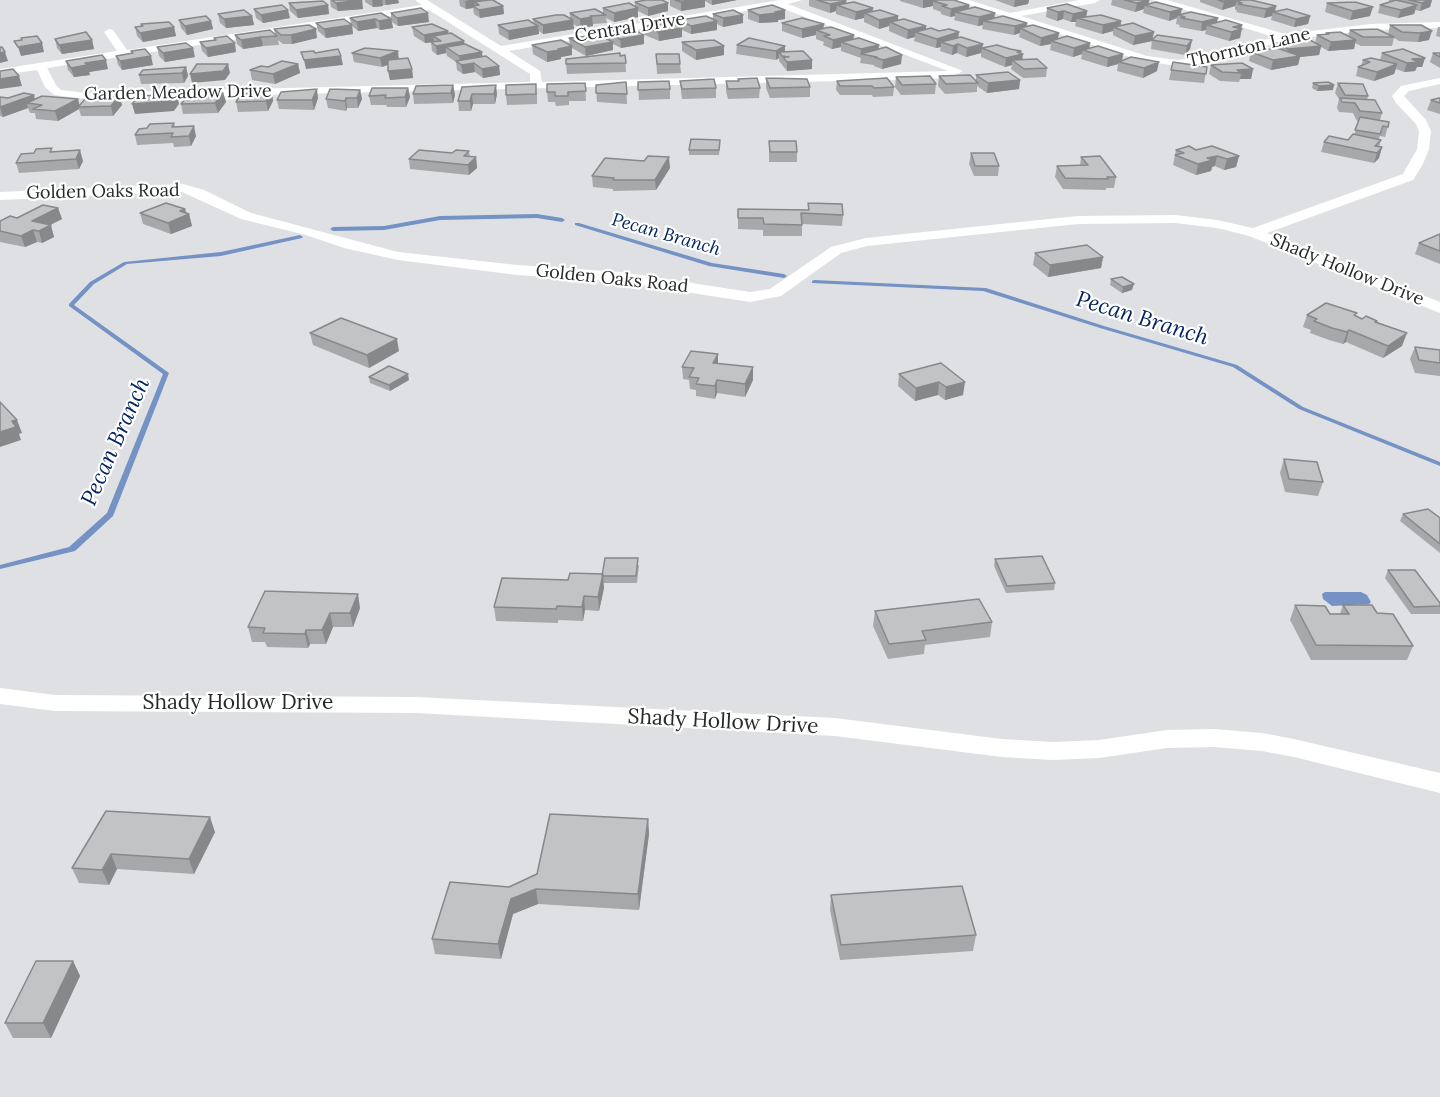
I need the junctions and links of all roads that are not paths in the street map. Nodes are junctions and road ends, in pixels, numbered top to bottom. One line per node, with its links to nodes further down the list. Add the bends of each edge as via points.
1 (420, 0): 7 (street)
2 (796, 0): 6 (street, Central Drive)
3 (959, 0): 8 (street, Thornton Lane)
4 (1095, 0): 8 (street)
5 (1157, 0): 11 (street)
6 (772, 2): 12 (street, Central Drive); 17 (street, Garden Meadow Drive, via 957,71 926,76 735,74)
7 (430, 7): 12 (street); 13 (street)
8 (1008, 16): 11 (street, Thornton Lane, via 1146,59 1178,63 1210,59)
9 (1440, 25): 11 (street, Thornton Lane, via 1371,27)
10 (109, 32): 13 (street)
11 (1285, 37)
12 (498, 50): 17 (street, via 536,73)
13 (124, 53): 14 (street)
14 (41, 66): 15 (street); 17 (street, Garden Meadow Drive, via 54,90 70,96 334,84)
15 (0, 72)
16 (1440, 81): 19 (street, via 1405,88 1398,96 1425,131 1420,156 1408,177)
17 (537, 84)
18 (0, 196): 19 (street, Golden Oaks Road, via 183,188 246,216 398,256 621,277 750,297 775,293 836,250 866,242 1115,218 1198,221)
19 (1254, 233): 20 (street, Shady Hollow Drive)
20 (1440, 308)
21 (0, 696): 22 (street, Shady Hollow Drive, via 55,702 416,705 835,727 1053,752 1167,739 1214,738 1294,748)
22 (1440, 783)

